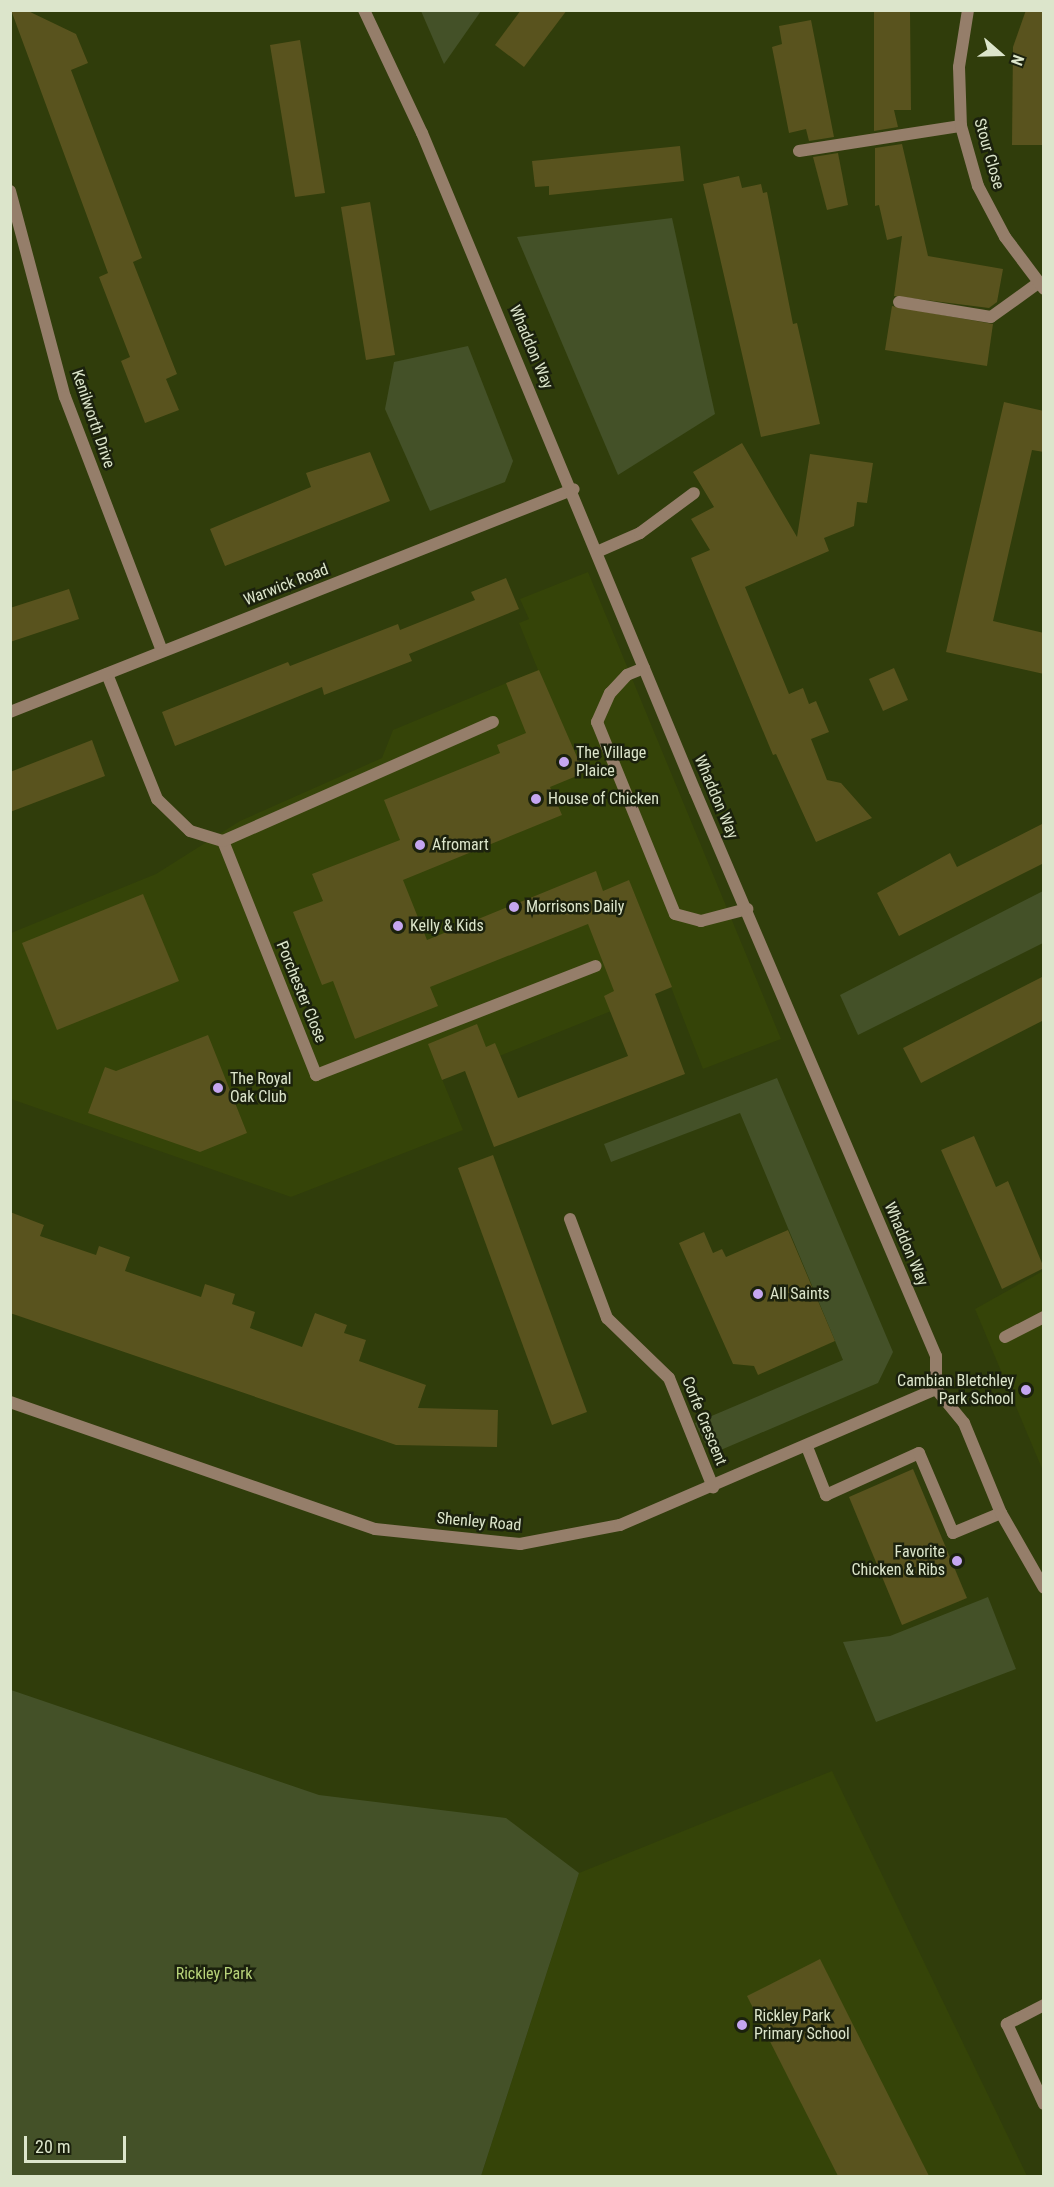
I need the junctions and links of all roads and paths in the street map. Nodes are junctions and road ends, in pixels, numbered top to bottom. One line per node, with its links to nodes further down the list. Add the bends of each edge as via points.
1 (364, 10): 8 (street, Whaddon Way, via 422,133)
2 (968, 10): 3 (street, Stour Close, via 959,67)
3 (961, 126): 4 (street); 6 (street, Stour Close, via 978,186)
4 (799, 151)
5 (10, 191): 11 (street, Kenilworth Drive, via 65,397)
6 (1040, 287): 7 (street, via 991,317)
7 (899, 302)
8 (574, 489): 10 (street, Whaddon Way); 11 (street, Warwick Road)
9 (694, 493): 10 (street, via 640,533)
10 (598, 551): 12 (street, Whaddon Way)
11 (162, 651): 13 (street, Warwick Road)
12 (644, 668): 17 (street, Whaddon Way); 17 (street, via 627,675 610,693 597,722 675,914 701,921)
13 (107, 674): 14 (street, Warwick Road); 16 (street, via 157,799 190,831)
14 (10, 712)
15 (493, 722): 16 (street)
16 (223, 841): 18 (street, Porchester Close, via 316,1075)
17 (747, 909): 22 (street, Whaddon Way, via 936,1356)
18 (597, 966)
19 (570, 1220): 25 (street, Corfe Crescent, via 608,1318 669,1378)
20 (1044, 1317): 21 (street)
21 (1005, 1337)
22 (936, 1389): 24 (street, Shenley Road); 26 (street, via 964,1423)
23 (10, 1402): 25 (street, Shenley Road, via 375,1529 520,1544 620,1525)
24 (807, 1447): 25 (street, Shenley Road); 26 (street, via 826,1495 919,1453 953,1533)
25 (713, 1487)
26 (1001, 1512): 27 (street)
27 (1044, 1588)
28 (1044, 2005): 29 (street, via 1007,2024)
29 (1044, 2104)

